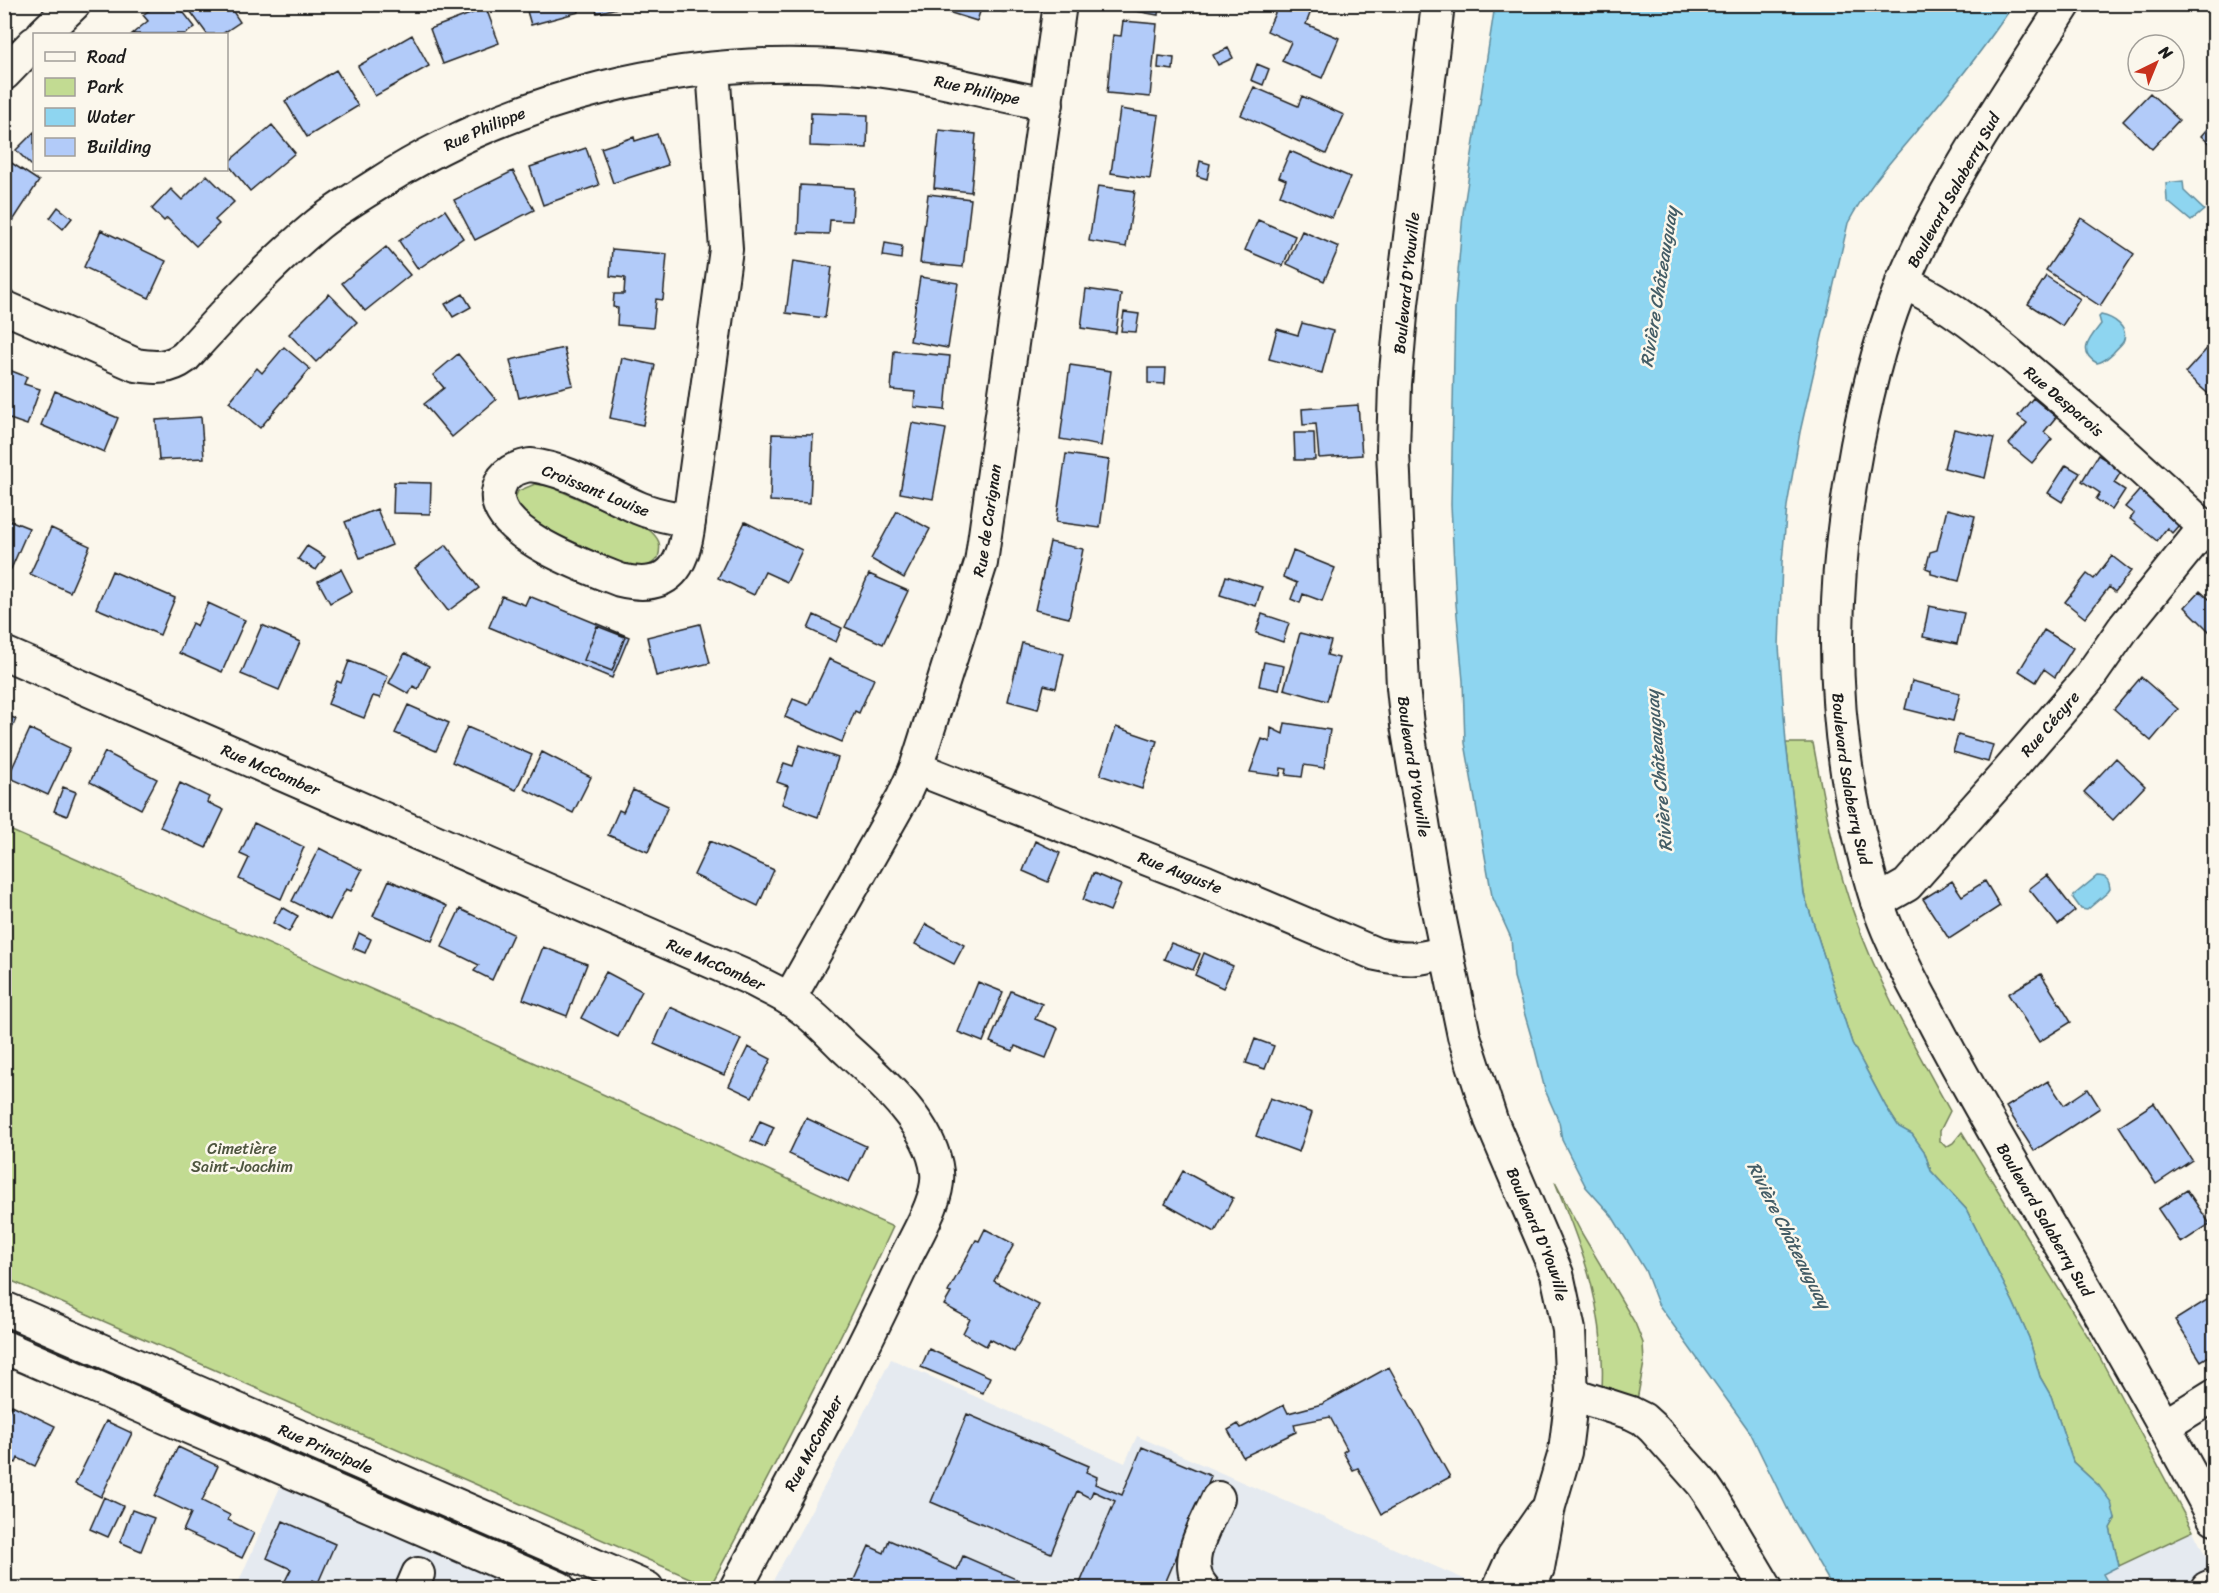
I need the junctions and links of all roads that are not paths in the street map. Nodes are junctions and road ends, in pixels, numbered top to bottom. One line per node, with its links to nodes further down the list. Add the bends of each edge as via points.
1 (74, 4): 5 (street)
2 (1060, 4): 9 (street, Rue de Carignan)
3 (1438, 4): 17 (street, Boulevard D'Youville, via 1402,304 1394,450 1405,706)
4 (2065, 4): 10 (street, Boulevard Salaberry Sud, via 1977,145)
5 (44, 33)
6 (33, 44): 8 (street)
7 (713, 69): 9 (street, Rue Philippe, via 781,65 850,67 900,73); 11 (street, Rue Philippe, via 592,89 505,118 404,167 319,223 261,276 185,357 170,366 136,365); 12 (street, Croissant Louise, via 726,249)
8 (4, 74)
9 (1047, 104): 15 (street, Rue de Carignan, via 981,563)
10 (1902, 282): 13 (street, Rue Desparois, via 1941,302 1999,345 2107,436); 16 (street, Boulevard Salaberry Sud, via 1878,353 1859,433 1845,516 1836,614 1844,756)
11 (4, 307)
12 (689, 521): 12 (street, Croissant Louise, via 640,508 543,466 516,468 505,475 497,498 512,526 525,536 636,584 662,580 672,572 683,554)
13 (2210, 532): 16 (street, Rue Cécyre, via 2131,618 2088,679 1907,885)
14 (4, 653): 18 (street, Rue McComber, via 749,978)
15 (916, 768): 17 (street, Rue Auguste, via 1376,954 1402,959); 18 (street, Rue de Carignan)
16 (1877, 902): 23 (street, Boulevard Salaberry Sud, via 1910,977 1970,1091)
17 (1446, 951): 21 (street, Boulevard D'Youville, via 1464,1036 1491,1119 1557,1274 1569,1330)
18 (789, 999): 30 (street, Rue McComber, via 828,1031 905,1109 930,1146 937,1176 933,1198 887,1299)
19 (4, 1308): 29 (street, Rue Principale)
20 (4, 1347): 28 (street)
21 (1572, 1394): 25 (street, Boulevard D'Youville, via 1565,1452); 34 (street, via 1631,1413 1654,1429 1715,1502)
22 (2214, 1395): 23 (street)
23 (2164, 1426): 26 (street, Boulevard Salaberry Sud)
24 (1218, 1498): 31 (street, via 1194,1556 1193,1570)
25 (1549, 1506): 32 (street, Boulevard D'Youville, via 1513,1557); 33 (street, Boulevard D'Youville, via 1538,1568)
26 (2214, 1518)
27 (2214, 1585): 35 (street)
28 (559, 1588)
29 (648, 1588)
30 (736, 1588)
31 (1203, 1588)
32 (1499, 1588)
33 (1529, 1588)
34 (1766, 1588)
35 (2207, 1588)

